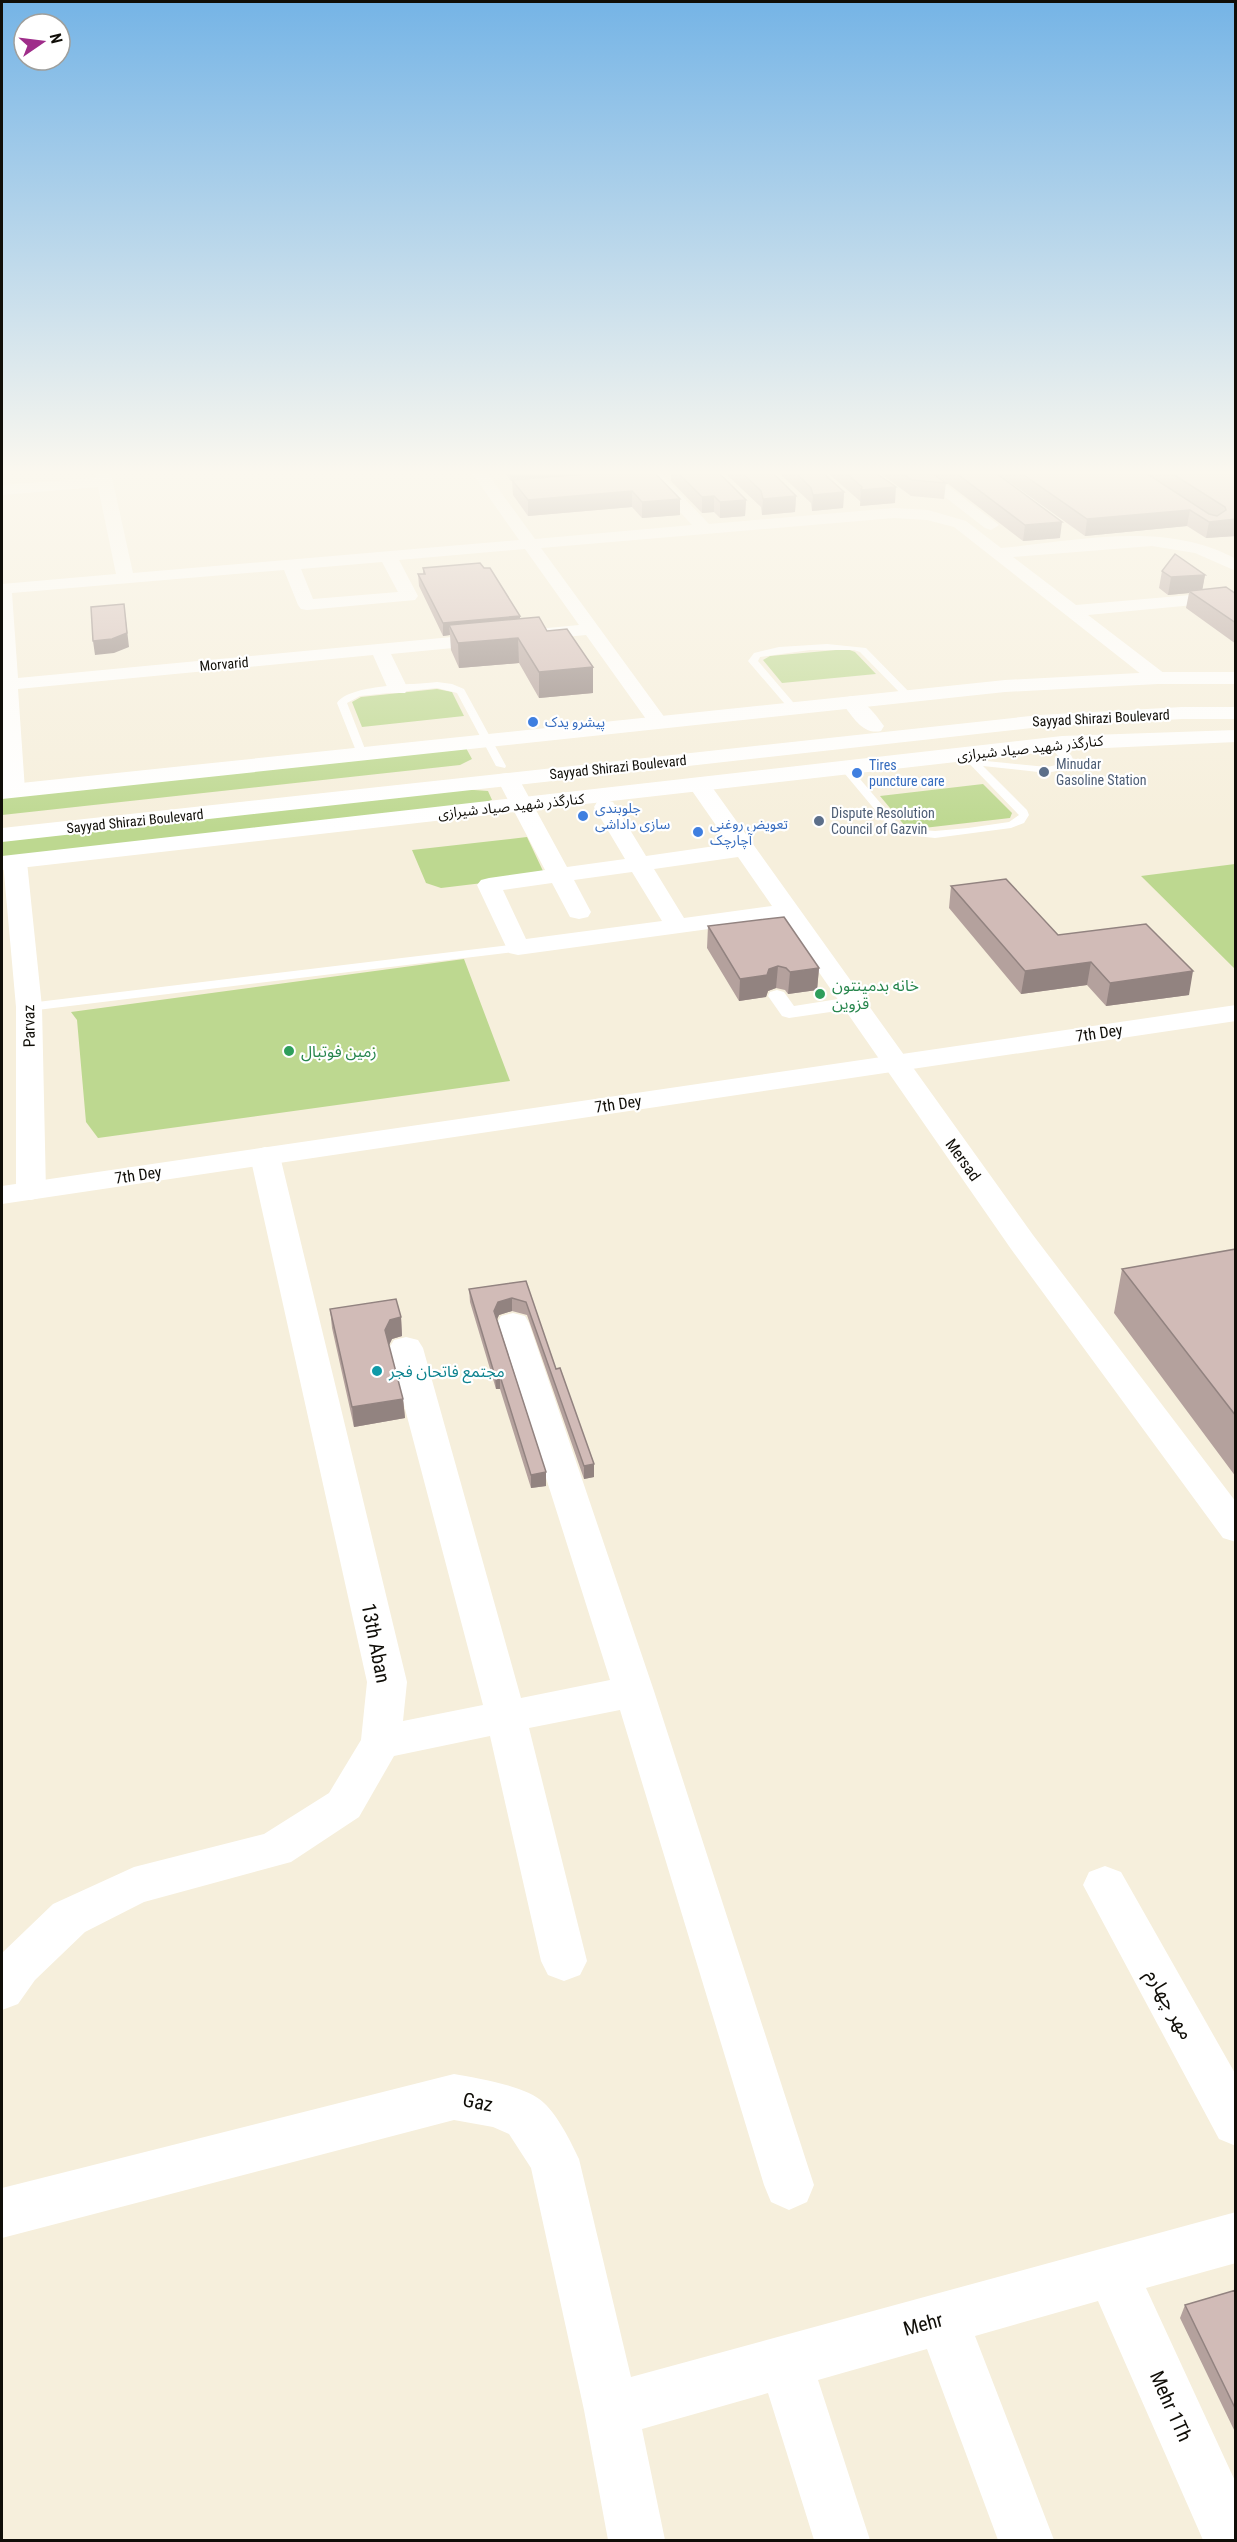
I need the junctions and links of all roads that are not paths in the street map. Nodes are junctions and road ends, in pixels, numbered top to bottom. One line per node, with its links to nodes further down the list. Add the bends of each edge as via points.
1 (2, 592): 12 (street)
2 (301, 592): 3 (street, via 307,605 360,609 409,596)
3 (407, 592)
4 (565, 592): 8 (street)
5 (1047, 592): 7 (street)
6 (1236, 596): 7 (street)
7 (1072, 611): 10 (street)
8 (591, 628): 9 (street, Morvarid); 19 (street)
9 (379, 649): 12 (street, Morvarid); 13 (street)
10 (1158, 678): 11 (main road); 14 (main road, via 1005,686)
11 (1236, 678)
12 (5, 684): 29 (street)
13 (398, 689): 23 (lane, via 437,685 459,689); 24 (lane, via 358,693 342,700)
14 (908, 696): 16 (main road); 17 (lane, via 863,650 855,647 838,645 757,655 753,662)
15 (1236, 701): 20 (main road, Sayyad Shirazi Boulevard, via 1095,704)
16 (851, 702): 17 (main road); 20 (main road)
17 (793, 708): 19 (main road)
18 (1236, 715): 22 (main road, via 1151,730); 27 (main road, Sayyad Shirazi Boulevard, via 1171,713 1040,721)
19 (658, 722): 23 (main road)
20 (873, 726): 27 (main road, Sayyad Shirazi Boulevard)
21 (1236, 736): 22 (main road, کنارگذر شهید صیاد شیرازی)
22 (1125, 739): 25 (main road, کنارگذر شهید صیاد شیرازی)
23 (487, 740): 24 (main road); 27 (lane)
24 (362, 754): 29 (main road)
25 (963, 758): 26 (main road, کنارگذر شهید صیاد شیرازی); 26 (lane, via 1023,812 1020,821 925,835 905,832 895,827)
26 (845, 768): 28 (main road, کنارگذر شهید صیاد شیرازی)
27 (504, 773): 30 (street); 32 (main road, Sayyad Shirazi Boulevard); 33 (main road, Sayyad Shirazi Boulevard)
28 (699, 784): 30 (main road, کنارگذر شهید صیاد شیرازی); 34 (street, Mersad)
29 (8, 791)
30 (522, 805): 35 (main road, کنارگذر شهید صیاد شیرازی); 37 (street)
31 (605, 807): 36 (street)
32 (2, 820)
33 (2, 835)
34 (744, 849): 36 (street); 38 (street, Mersad)
35 (8, 863): 44 (street, Parvaz)
36 (639, 864): 37 (street); 40 (street)
37 (560, 875): 39 (street); 41 (street, via 489,885)
38 (787, 911): 40 (street); 43 (street, Mersad)
39 (579, 912)
40 (676, 926): 41 (street)
41 (518, 948): 44 (lane)
42 (777, 996): 43 (street, via 789,1012)
43 (851, 1003): 47 (street, Mersad)
44 (29, 1007): 45 (street); 49 (street, Parvaz)
45 (2, 1011)
46 (1236, 1013): 47 (main road, 7th Dey)
47 (894, 1063): 48 (main road, 7th Dey); 53 (street, Mersad)
48 (265, 1156): 49 (main road, 7th Dey); 56 (street, 13th Aban, via 387,1682)
49 (31, 1191): 50 (main road, 7th Dey)
50 (2, 1195)
51 (513, 1323): 54 (street)
52 (406, 1348): 55 (street)
53 (1236, 1529)
54 (634, 1691): 55 (street); 61 (street)
55 (506, 1716): 56 (street); 58 (street)
56 (381, 1742): 59 (street, 13th Aban, via 344,1805 295,1837 276,1849 134,1886 69,1918 19,1965)
57 (1105, 1885): 60 (street, مهر چهارم)
58 (564, 1961)
59 (2, 1989)
60 (1236, 2123)
61 (789, 2185)
62 (2, 2213): 67 (street, Gaz, via 454,2097 498,2105 526,2118 554,2159)
63 (1236, 2236): 64 (street, Mehr)
64 (1111, 2271): 65 (street, Mehr); 71 (street, Mehr 1Th)
65 (942, 2318): 66 (street, Mehr); 70 (street)
66 (785, 2362): 67 (street, Mehr); 69 (street)
67 (611, 2410): 68 (street, Gaz)
68 (636, 2541)
69 (842, 2541)
70 (1026, 2541)
71 (1232, 2541)

